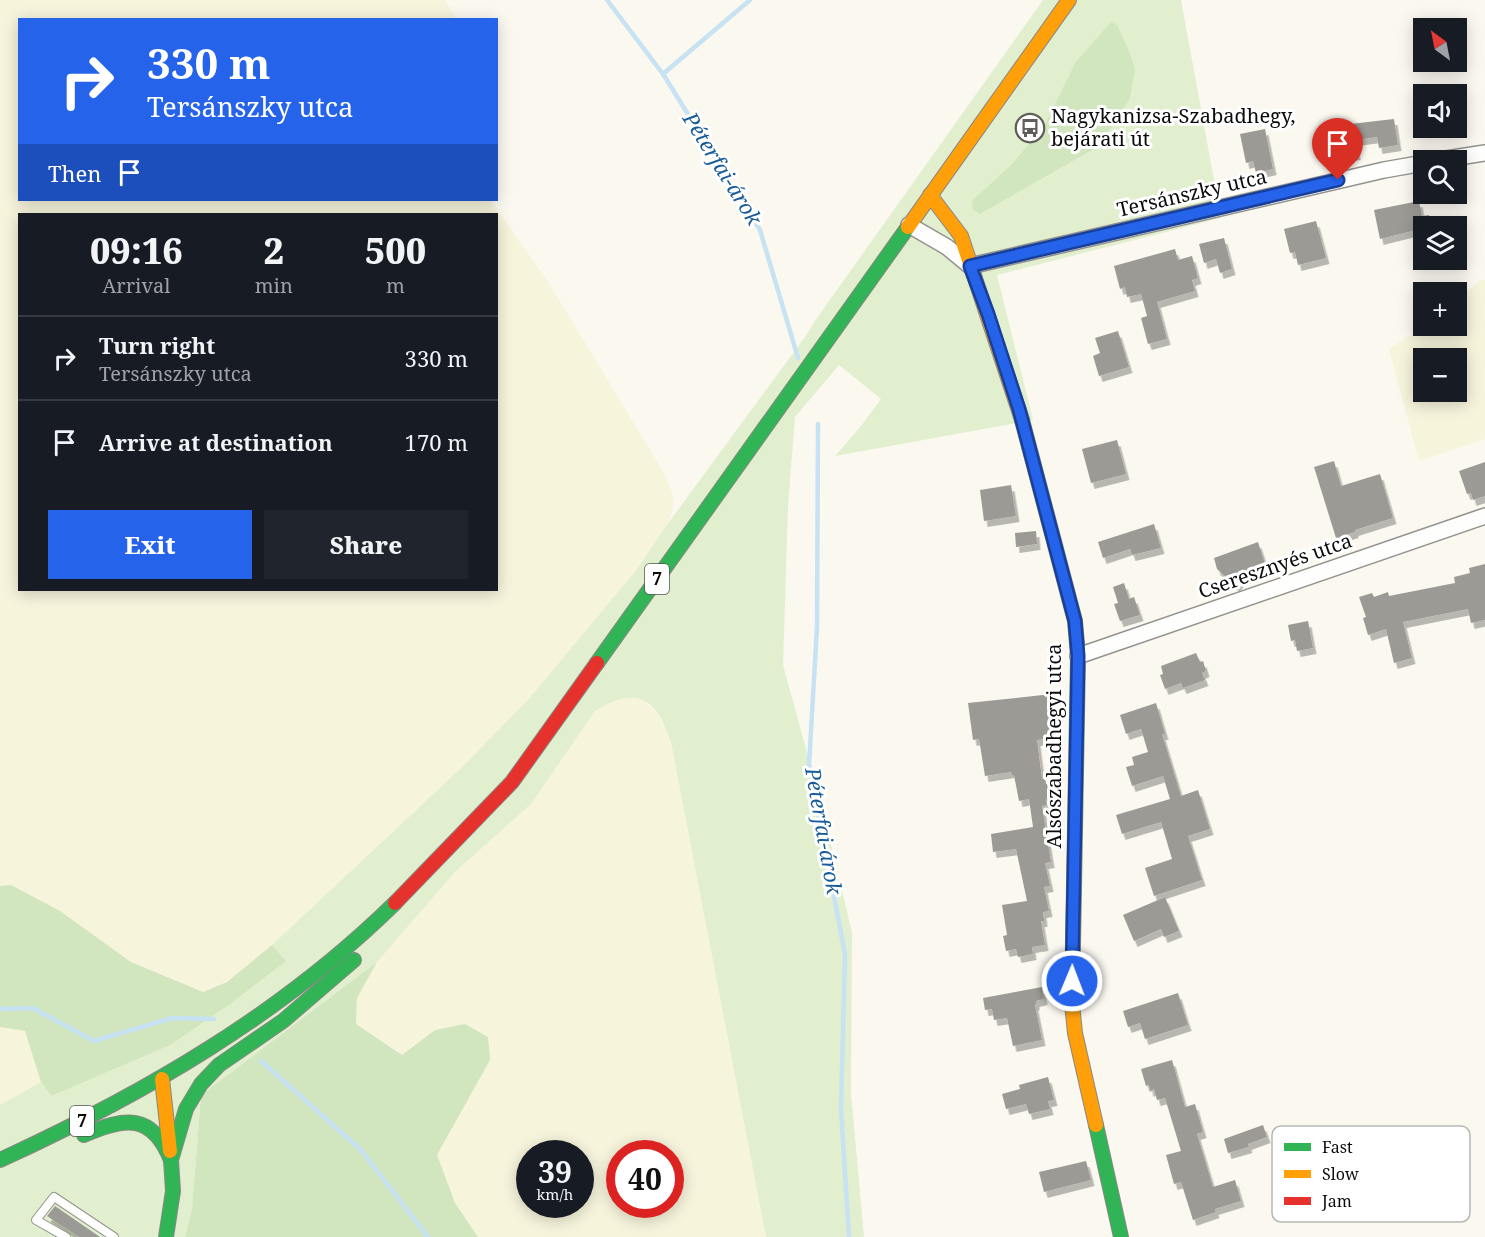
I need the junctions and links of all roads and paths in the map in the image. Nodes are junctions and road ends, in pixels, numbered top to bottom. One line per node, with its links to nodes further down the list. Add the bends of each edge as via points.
1 (1069, 0): 5 (main road, 7)
2 (1485, 153): 3 (street)
3 (1467, 156)
4 (1413, 165): 7 (street, Tersánszky utca)
5 (930, 195): 6 (main road, 7); 7 (main road, Alsószabadhegyi utca, via 961,236)
6 (909, 225): 7 (street, Alsószabadhegyi utca); 10 (main road, 7, via 512,782)
7 (970, 266): 9 (main road, Alsószabadhegyi utca, via 1019,409 1075,621)
8 (1485, 516): 9 (street, Cseresznyés utca)
9 (1078, 656): 18 (main road, Alsószabadhegyi utca, via 1072,1004 1075,1033)
10 (404, 895): 11 (main road, 7, via 309,977); 13 (main road, via 365,950 283,1021 219,1065 201,1084 186,1108)
11 (162, 1078): 12 (main road, 7); 13 (main road)
12 (0, 1160)
13 (171, 1160): 14 (main road, via 161,1139 132,1121 93,1131); 17 (main road, via 173,1191)
14 (0, 1173)
15 (66, 1237): 16 (lane, via 36,1220 54,1197)
16 (114, 1237)
17 (166, 1237)
18 (1121, 1237)

